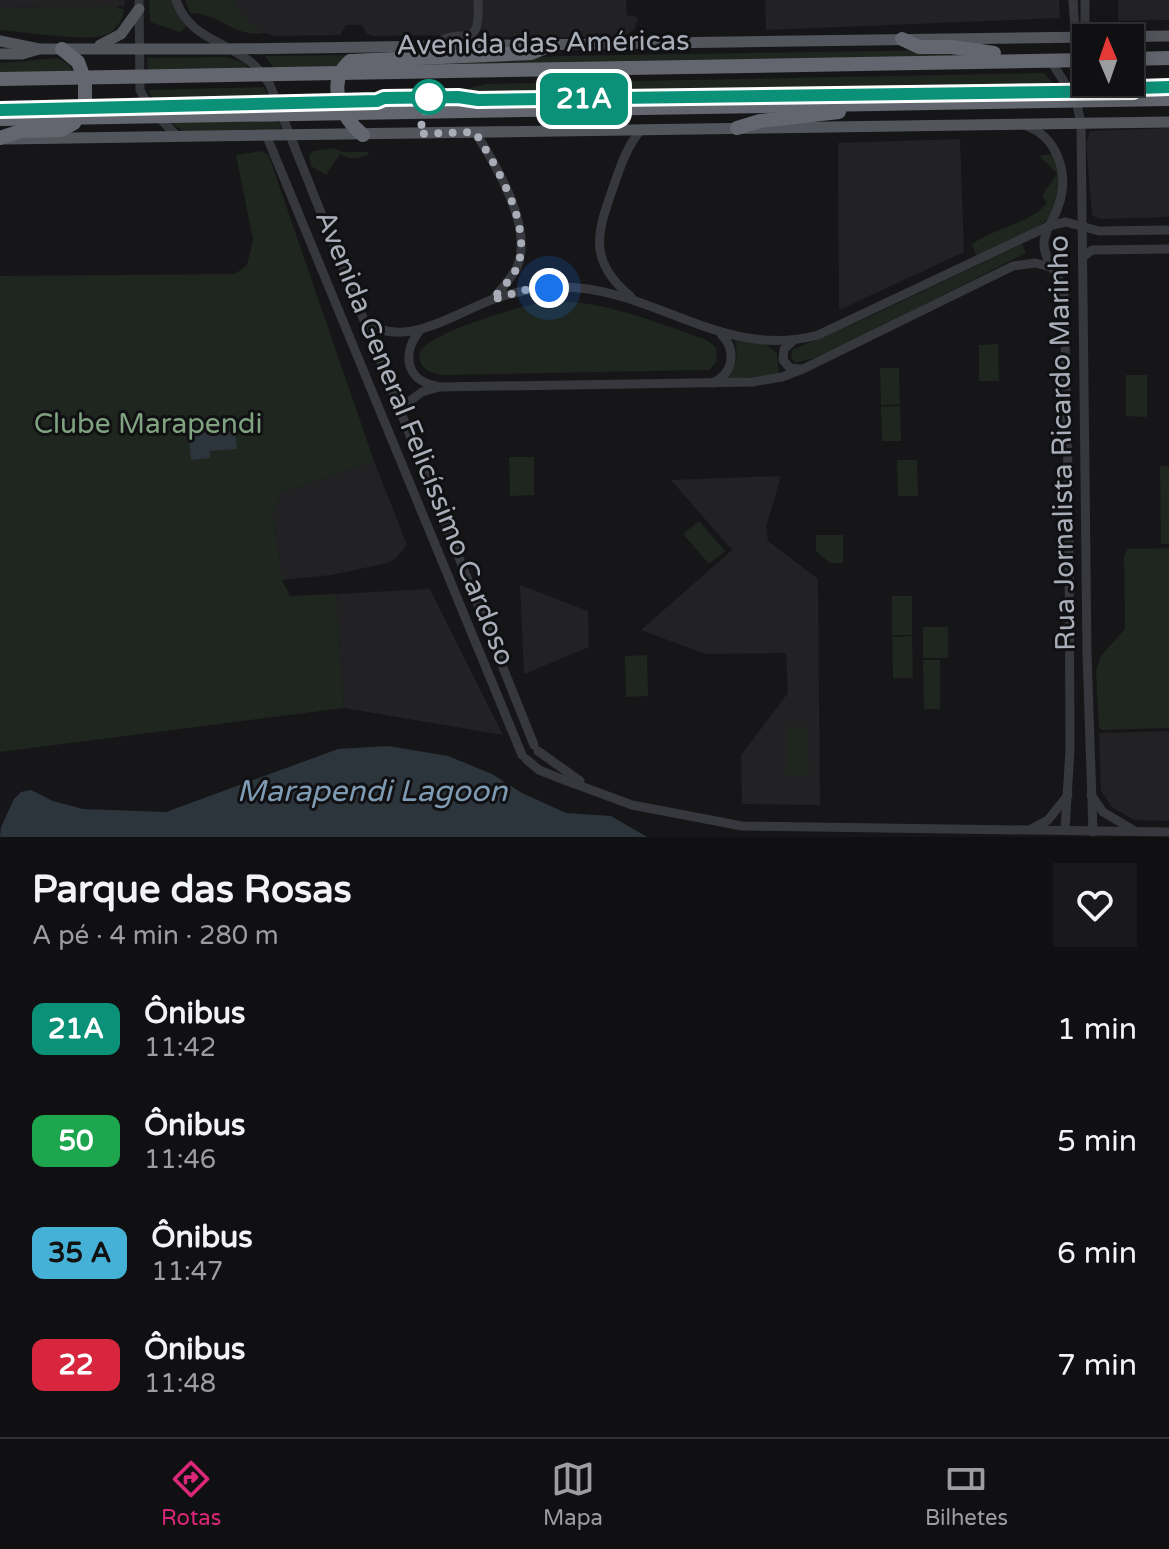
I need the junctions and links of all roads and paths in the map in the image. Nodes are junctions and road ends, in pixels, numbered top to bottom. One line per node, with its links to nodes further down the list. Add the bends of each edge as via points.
1 (176, 0): 19 (street, via 192,25)
2 (478, 0): 14 (street, via 474,33)
3 (1073, 0): 6 (street)
4 (1085, 0): 7 (street)
5 (139, 4): 15 (main road, via 121,34); 18 (street)
6 (1077, 24)
7 (1081, 24)
8 (1144, 36): 9 (main road, Avenida das Américas)
9 (1169, 36)
10 (1072, 37): 11 (main road, Avenida das Américas)
11 (902, 39): 13 (main road, Avenida das Américas); 23 (highway, via 919,47 1023,54)
12 (0, 41): 16 (main road, Avenida das Américas)
13 (553, 44): 14 (main road, Avenida das Américas); 25 (highway, via 531,53 354,59)
14 (435, 45): 19 (main road, Avenida das Américas)
15 (90, 48): 17 (main road, Avenida das Américas); 18 (main road, Avenida das Américas)
16 (39, 49): 17 (main road, Avenida das Américas); 20 (main road, Avenida das Américas)
17 (62, 49): 28 (highway, via 78,62)
18 (138, 49): 19 (main road, Avenida das Américas); 27 (street)
19 (228, 49): 26 (street)
20 (0, 54)
21 (1169, 58): 22 (highway)
22 (1144, 59)
23 (1046, 61): 24 (highway, Avenida das Américas); 25 (highway, Avenida das Américas); 33 (street, Rua Jornalista Ricardo Marinho)
24 (1072, 62)
25 (340, 72): 26 (highway, Avenida das Américas); 35 (highway, via 336,89)
26 (262, 73): 27 (highway, Avenida das Américas); 36 (street, Avenida General Felicíssimo Cardoso)
27 (138, 75): 28 (highway, Avenida das Américas); 37 (street, via 144,100)
28 (84, 76): 29 (highway, Avenida das Américas); 38 (highway, via 85,102)
29 (0, 79)
30 (1107, 96): 32 (street)
31 (1168, 99): 32 (highway)
32 (1111, 100): 33 (highway)
33 (1076, 101): 34 (highway); 41 (street, Rua Jornalista Ricardo Marinho)
34 (872, 103): 35 (highway); 43 (highway, via 858,110)
35 (345, 113): 36 (highway); 46 (highway)
36 (281, 114): 37 (highway); 49 (street, Avenida General Felicíssimo Cardoso)
37 (158, 116): 38 (highway); 47 (street)
38 (78, 117): 39 (highway); 50 (highway, via 66,129 21,131)
39 (0, 119)
40 (1169, 122): 41 (main road)
41 (1081, 123): 42 (main road); 52 (street, Rua Jornalista Ricardo Marinho)
42 (1021, 124): 43 (main road); 51 (street, Rua Jornalista Ricardo Marinho, via 1042,135 1061,166 1062,193)
43 (737, 128): 44 (main road)
44 (641, 130): 45 (main road); 63 (street, via 624,156 598,239 607,270)
45 (475, 132): 46 (main road); 62 (street, via 521,235 517,266)
46 (363, 135): 49 (main road)
47 (178, 137): 48 (main road); 50 (main road)
48 (267, 137): 49 (main road); 64 (street, Avenida General Felicíssimo Cardoso)
49 (291, 137): 61 (street, Avenida General Felicíssimo Cardoso)
50 (0, 138)
51 (1049, 226): 52 (street, via 1066,222); 58 (street); 59 (street, Rua Jornalista Ricardo Marinho, via 1044,243)
52 (1082, 227): 54 (street); 57 (street, Rua Jornalista Ricardo Marinho)
53 (1169, 230): 54 (street)
54 (1116, 231): 55 (street, via 1110,240)
55 (1117, 249): 56 (street); 57 (street, via 1092,250)
56 (1169, 249)
57 (1083, 257): 71 (street, Rua Jornalista Ricardo Marinho)
58 (976, 260): 60 (street, via 985,267); 68 (street, via 818,335)
59 (1054, 268): 60 (street, via 1025,263); 70 (street, Rua Jornalista Ricardo Marinho, via 1064,294)
60 (984, 280): 69 (street)
61 (354, 295): 64 (street, via 342,293); 65 (street, Avenida General Felicíssimo Cardoso)
62 (492, 300): 63 (street, via 525,290 568,287); 66 (street)
63 (637, 302): 67 (street)
64 (337, 303): 76 (street, Avenida General Felicíssimo Cardoso)
65 (364, 320): 66 (street, via 392,334); 74 (street, Avenida General Felicíssimo Cardoso)
66 (421, 329): 73 (street, via 412,339 408,362 420,381)
67 (718, 331): 68 (street, via 746,339); 72 (street, via 729,343 731,359 725,374)
68 (793, 341): 69 (street, via 784,349 783,360 790,368)
69 (803, 369): 72 (street, via 769,380)
70 (1067, 374): 71 (street, via 1075,380); 78 (street, Rua Jornalista Ricardo Marinho)
71 (1083, 375): 77 (street, Rua Jornalista Ricardo Marinho)
72 (709, 384): 73 (street)
73 (439, 387): 74 (street)
74 (399, 409): 75 (street, Avenida General Felicíssimo Cardoso)
75 (421, 462): 76 (street, via 411,471); 79 (street, Avenida General Felicíssimo Cardoso)
76 (403, 468): 80 (street, Avenida General Felicíssimo Cardoso)
77 (1085, 519): 78 (street); 84 (street, Rua Jornalista Ricardo Marinho)
78 (1069, 520): 83 (street, Rua Jornalista Ricardo Marinho)
79 (465, 574): 80 (street, via 455,571); 81 (street, Avenida General Felicíssimo Cardoso)
80 (450, 581): 82 (street, Avenida General Felicíssimo Cardoso)
81 (493, 642): 82 (street, via 490,652); 85 (street, Avenida General Felicíssimo Cardoso)
82 (478, 651): 88 (street, Avenida General Felicíssimo Cardoso)
83 (1070, 653): 84 (street); 87 (street, Rua Jornalista Ricardo Marinho)
84 (1087, 653): 86 (street, Rua Jornalista Ricardo Marinho)
85 (536, 748): 88 (street, via 524,747); 89 (street)
86 (1090, 749): 87 (street); 91 (street, Rua Jornalista Ricardo Marinho)
87 (1070, 750): 90 (street, Rua Jornalista Ricardo Marinho)
88 (524, 757): 89 (street, via 539,770)
89 (593, 789): 92 (street, via 632,805 742,826)
90 (1069, 792): 92 (street, via 1048,820); 93 (street, Rua Jornalista Ricardo Marinho)
91 (1090, 793): 94 (street, Rua Jornalista Ricardo Marinho); 95 (street, via 1103,812)
92 (1029, 829): 93 (street)
93 (1065, 830): 94 (street)
94 (1093, 832): 95 (street)
95 (1138, 832): 96 (street)
96 (1169, 832)

